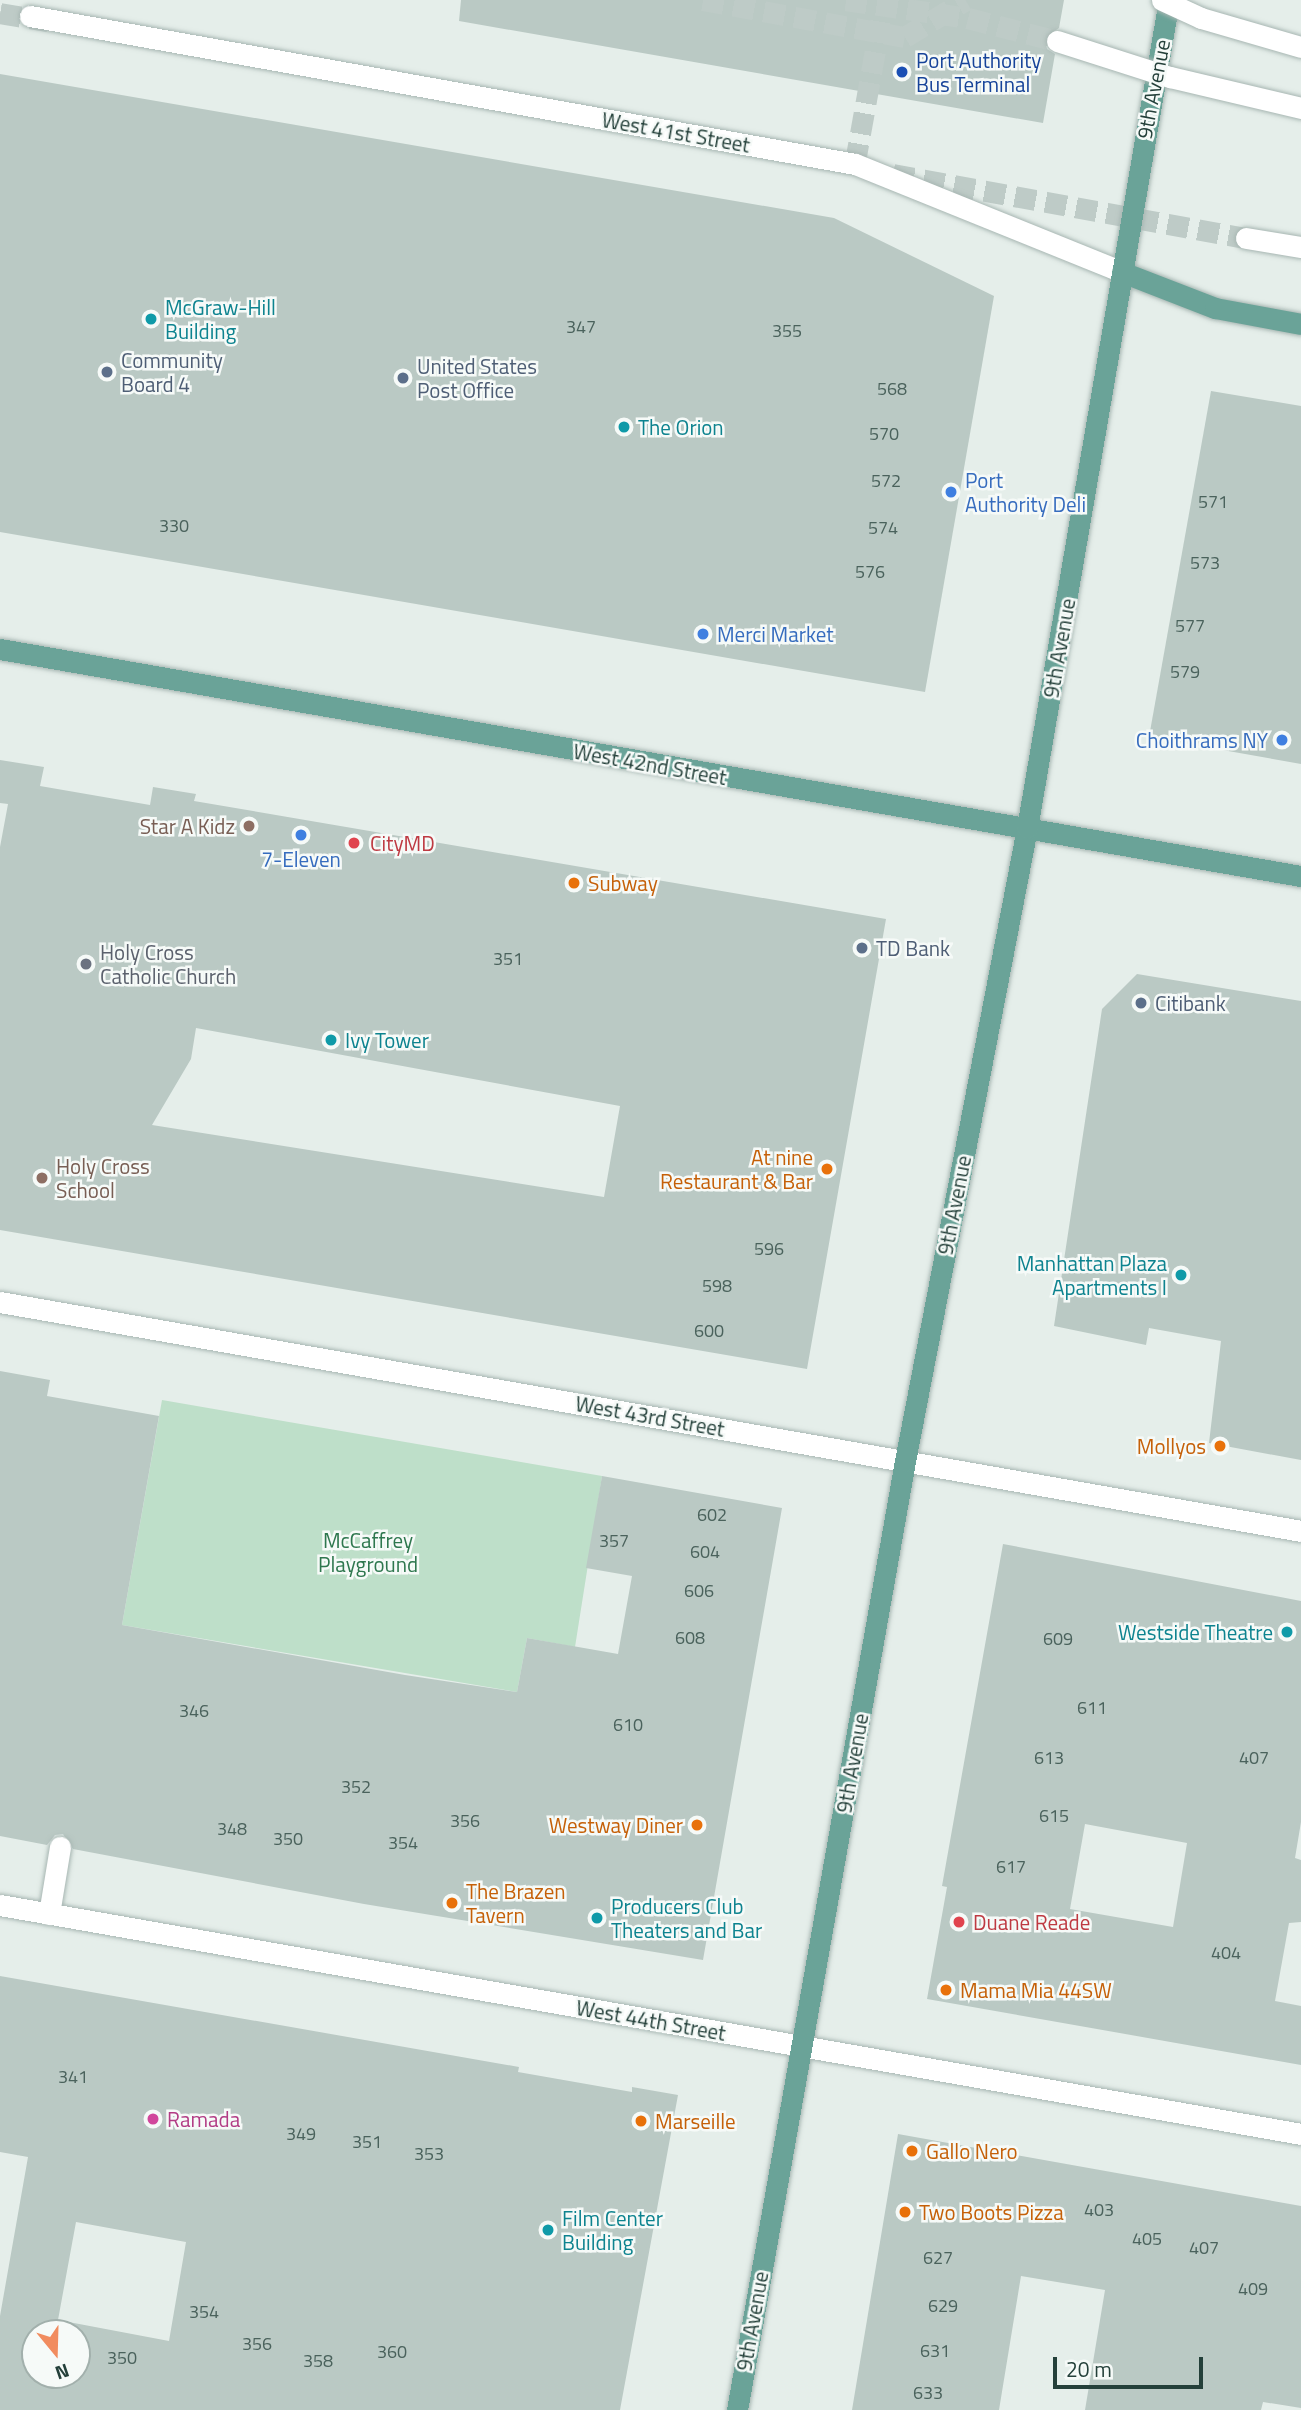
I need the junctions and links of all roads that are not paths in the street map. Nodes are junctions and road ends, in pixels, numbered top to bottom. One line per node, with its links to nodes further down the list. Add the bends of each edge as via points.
1 (1162, 0): 5 (street, bridge, via 1201,18)
2 (1169, 0): 9 (main road, 9th Avenue)
3 (30, 16): 9 (street, West 41st Street, via 855,164)
4 (1057, 41): 6 (street, bridge, via 1170,77)
5 (1301, 47)
6 (1301, 108)
7 (1246, 238): 8 (street)
8 (1301, 247)
9 (1122, 272): 10 (main road, West 41st Street, via 1215,308); 12 (main road, 9th Avenue)
10 (1301, 324)
11 (0, 649): 12 (main road, West 42nd Street)
12 (1027, 828): 13 (main road, West 42nd Street); 15 (main road, 9th Avenue)
13 (1301, 876)
14 (0, 1302): 15 (street, West 43rd Street)
15 (905, 1461): 16 (street, West 43rd Street); 20 (main road, 9th Avenue)
16 (1301, 1531)
17 (60, 1847): 19 (street)
18 (0, 1905): 19 (street, West 44th Street)
19 (49, 1914): 20 (street, West 44th Street)
20 (802, 2046): 21 (street, West 44th Street); 22 (main road, 9th Avenue)
21 (1301, 2134)
22 (737, 2410)

